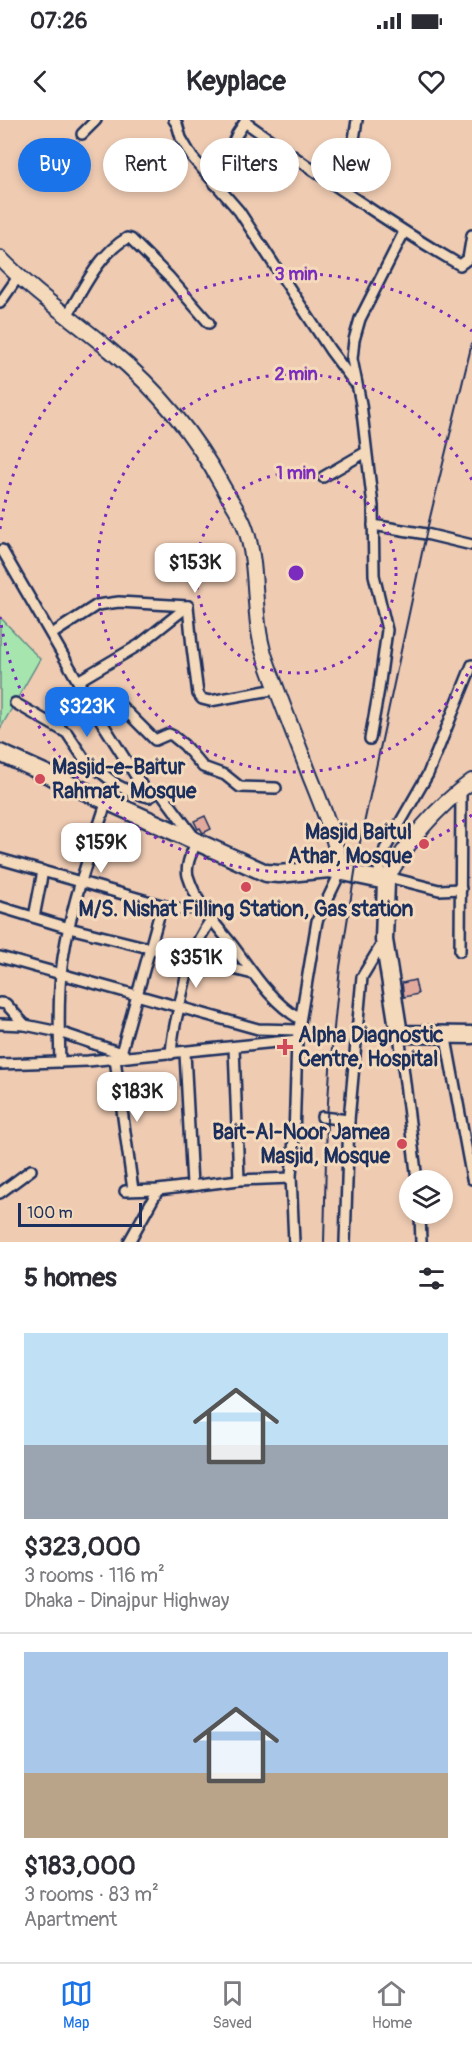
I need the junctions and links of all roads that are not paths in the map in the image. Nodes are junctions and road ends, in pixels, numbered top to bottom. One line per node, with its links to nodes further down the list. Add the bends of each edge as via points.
1 (96, 120): 5 (street)
2 (174, 120): 8 (street)
3 (357, 120): 7 (street)
4 (245, 121): 6 (street); 9 (street)
5 (82, 134)
6 (235, 138)
7 (354, 138)
8 (200, 166)
9 (311, 167)
10 (222, 192): 19 (street, via 239,211)
11 (347, 192): 12 (street)
12 (404, 231): 13 (street, via 460,266 468,259); 19 (street, via 360,319 352,359)
13 (472, 235)
14 (0, 258): 15 (street)
15 (18, 277): 16 (street); 17 (street)
16 (0, 303)
17 (67, 316): 18 (street, via 97,267 127,238 169,277); 29 (street, via 144,381 177,417 218,477 244,526 253,557 264,654)
18 (209, 323)
19 (355, 384): 20 (street)
20 (366, 452): 21 (street); 22 (street)
21 (323, 477)
22 (373, 525): 23 (street); 32 (street, via 374,575 387,630)
23 (472, 545)
24 (2, 550): 26 (street)
25 (188, 606): 26 (street, via 119,602 97,605); 28 (street, via 139,645); 29 (street, via 198,694 202,699)
26 (52, 634): 28 (street)
27 (472, 665): 42 (street, via 428,774 385,849)
28 (78, 681): 31 (street)
29 (277, 689): 41 (street)
30 (15, 703): 36 (street, via 67,733 85,760 117,785)
31 (98, 716): 35 (street, via 119,704 155,740 173,736 203,767 225,775 240,787); 36 (street)
32 (369, 739)
33 (0, 753): 37 (highway)
34 (467, 785): 42 (street, via 439,810); 44 (street)
35 (276, 788)
36 (148, 797): 38 (street, via 160,791)
37 (107, 800): 38 (highway); 43 (street)
38 (197, 841): 41 (highway, via 266,873); 46 (street, via 188,876)
39 (0, 859): 40 (street)
40 (43, 871): 43 (street); 48 (street)
41 (341, 871): 42 (highway); 61 (street, via 317,921)
42 (384, 879): 44 (street, via 439,890); 51 (highway)
43 (81, 882): 45 (street); 50 (street)
44 (461, 890): 53 (street)
45 (162, 905): 46 (street, via 179,910); 52 (street)
46 (202, 906): 49 (street)
47 (0, 907): 48 (street)
48 (34, 917): 50 (street)
49 (211, 920): 55 (street); 57 (street)
50 (69, 928): 52 (street); 56 (street)
51 (384, 940): 66 (highway); 76 (street, via 362,977)
52 (150, 948): 55 (street); 58 (street)
53 (460, 951)
54 (0, 957): 56 (street)
55 (190, 958): 57 (street); 60 (street)
56 (61, 974): 58 (street); 64 (street)
57 (253, 974): 61 (street, via 287,1012)
58 (137, 995): 60 (street); 72 (street)
59 (0, 1003): 63 (street, via 6,1004)
60 (179, 1007): 67 (street, via 258,1029); 71 (street)
61 (300, 1019): 67 (street)
62 (0, 1024): 63 (street)
63 (25, 1025): 64 (street)
64 (58, 1032): 72 (street); 73 (street)
65 (445, 1033): 66 (highway); 68 (highway); 80 (street)
66 (399, 1034): 78 (street)
67 (298, 1035): 69 (street); 79 (street)
68 (472, 1035)
69 (234, 1047): 70 (street); 81 (street)
70 (185, 1053): 71 (street); 82 (street)
71 (171, 1054): 72 (street)
72 (118, 1056): 73 (street); 83 (street, via 129,1190)
73 (60, 1062): 74 (street)
74 (0, 1064)
75 (322, 1117): 76 (street)
76 (349, 1120): 88 (street)
77 (30, 1170): 84 (street)
78 (416, 1170)
79 (291, 1178): 81 (street); 87 (street)
80 (472, 1179)
81 (239, 1180): 82 (street)
82 (192, 1185): 83 (street)
83 (158, 1190): 86 (street)
84 (0, 1192)
85 (420, 1224): 89 (street)
86 (129, 1242)
87 (294, 1242)
88 (345, 1242)
89 (421, 1242)

